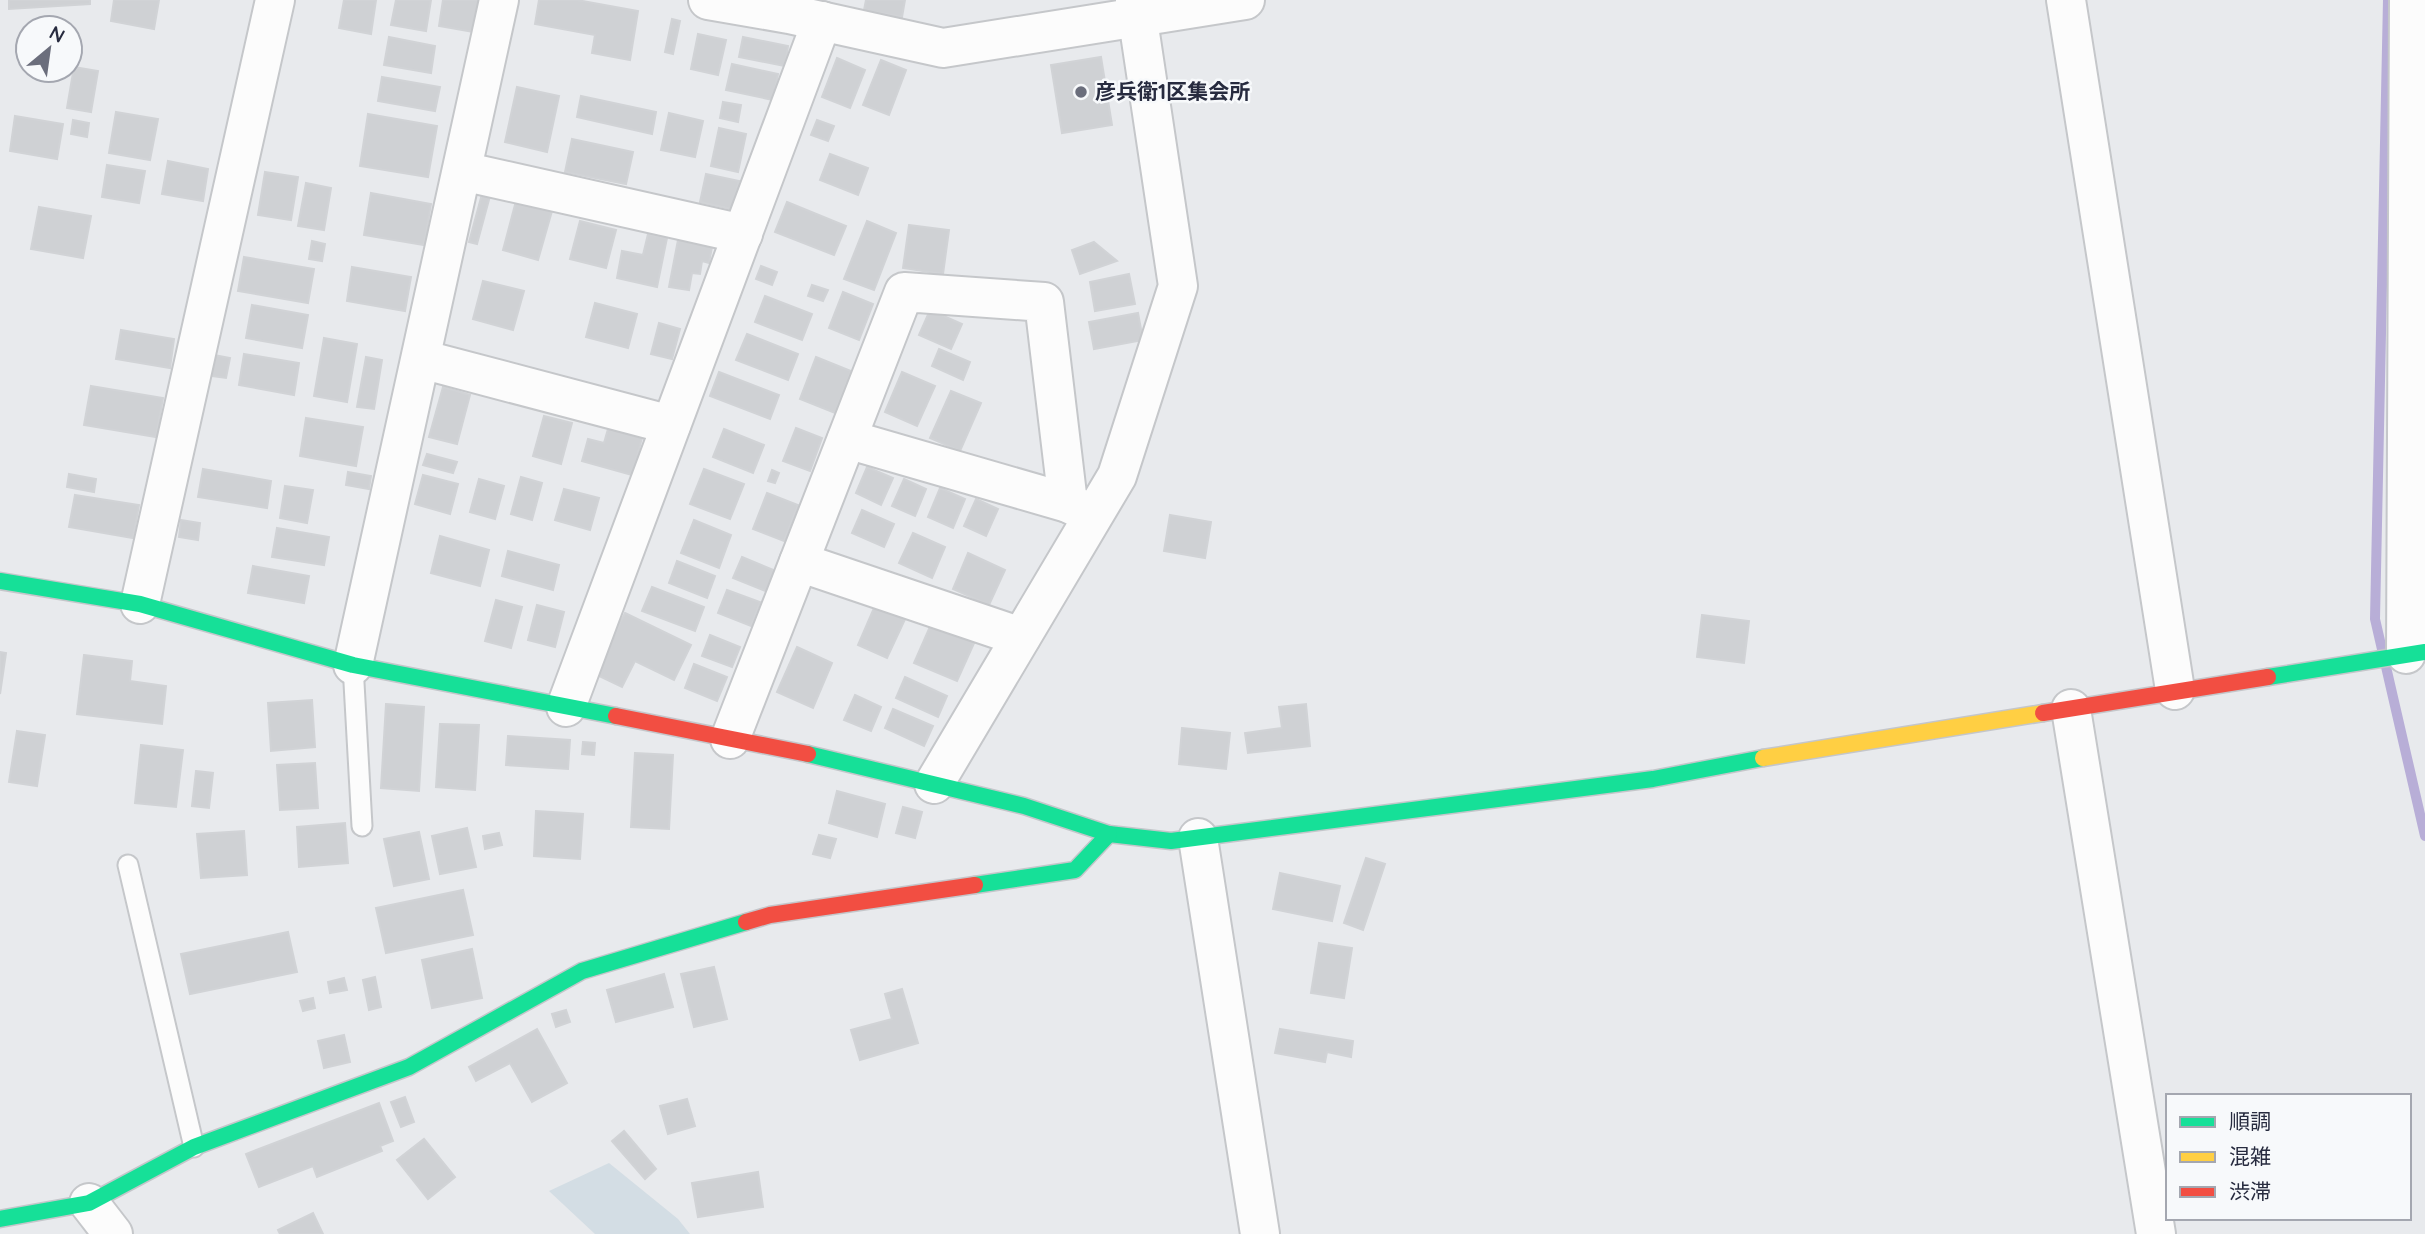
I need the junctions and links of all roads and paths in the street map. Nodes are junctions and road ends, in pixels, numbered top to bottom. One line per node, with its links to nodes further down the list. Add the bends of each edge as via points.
1 (275, 0): 17 (street)
2 (499, 0): 9 (street)
3 (708, 0): 8 (street)
4 (1245, 0): 7 (street)
5 (2066, 0): 21 (street)
6 (2409, 0): 19 (street)
7 (1136, 9): 8 (street, via 943,48); 14 (street, via 1178,286 1117,476)
8 (822, 21): 10 (street)
9 (462, 172): 10 (street); 11 (street)
10 (743, 234): 12 (street)
11 (421, 359): 12 (street); 20 (street)
12 (671, 425): 22 (street)
13 (847, 439): 14 (street); 14 (street, via 904,292 1044,302); 15 (street)
14 (1081, 509): 18 (street)
15 (799, 562): 18 (street); 24 (street)
16 (0, 581): 17 (street)
17 (140, 604): 20 (street)
18 (1021, 637): 25 (street)
19 (2416, 653): 21 (street)
20 (353, 665): 22 (street); 26 (lane)
21 (2175, 690): 23 (street)
22 (566, 707): 24 (street)
23 (2071, 709): 28 (street, via 1653,779); 35 (street)
24 (730, 739): 25 (street)
25 (933, 784): 27 (street, via 1024,806)
26 (362, 825)
27 (1109, 834): 28 (street, via 1171,841); 30 (street, via 1075,870 769,915 582,971 409,1067)
28 (1198, 838): 34 (street)
29 (128, 865): 30 (lane)
30 (194, 1147): 31 (street)
31 (89, 1203): 32 (street); 33 (street)
32 (0, 1219)
33 (113, 1234)
34 (1260, 1234)
35 (2156, 1234)

